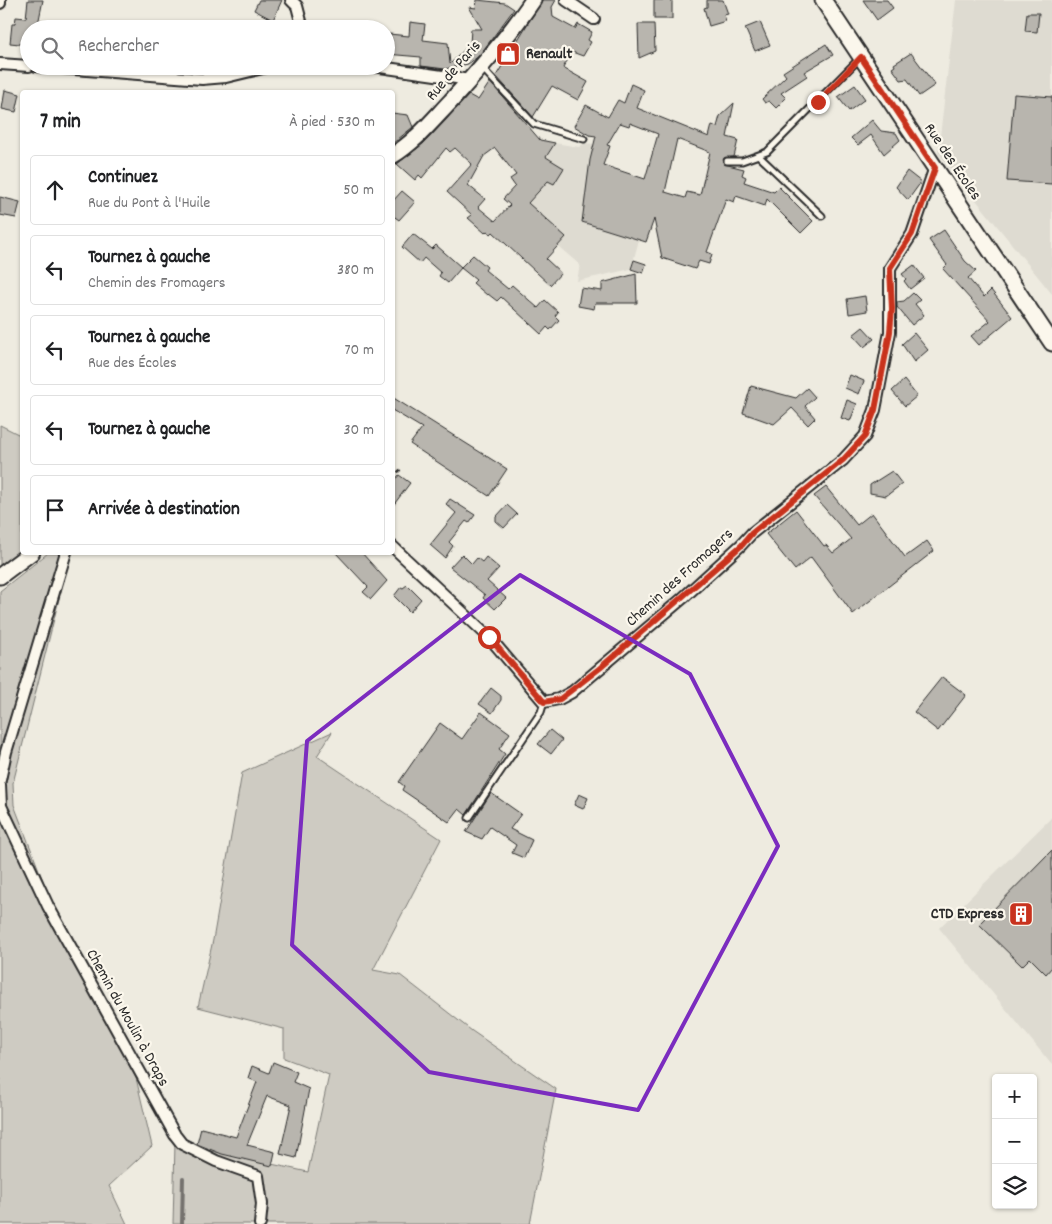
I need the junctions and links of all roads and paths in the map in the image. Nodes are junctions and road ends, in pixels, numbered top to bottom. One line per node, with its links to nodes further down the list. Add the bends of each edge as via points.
1 (291, 0): 6 (street, via 297,6)
2 (566, 0): 5 (street)
3 (823, 0): 7 (street, Rue des Écoles)
4 (529, 2): 10 (street, Rue de Paris)
5 (594, 19)
6 (301, 20)
7 (861, 57): 17 (lane, via 767,152); 19 (street, Rue des Écoles)
8 (0, 64): 9 (street)
9 (20, 65)
10 (481, 67): 14 (street, Rue de Paris); 15 (lane, via 534,124)
11 (395, 69): 14 (street)
12 (151, 75): 13 (street, via 202,79)
13 (234, 75)
14 (470, 80): 16 (street, Rue de Paris, via 416,139)
15 (584, 139)
16 (395, 154)
17 (758, 156): 18 (lane); 20 (lane)
18 (727, 161)
19 (935, 168): 21 (street, Rue des Écoles); 28 (street, Chemin des Fromagers, via 912,234 890,268 890,332 875,410 865,436 843,460 752,533 600,668 560,699)
20 (822, 216)
21 (1052, 343)
22 (401, 469): 23 (path)
23 (395, 475)
24 (395, 549): 28 (street, via 489,637)
25 (28, 555): 27 (street)
26 (65, 555): 29 (street)
27 (0, 576)
28 (544, 702): 31 (lane, via 541,712)
29 (0, 780)
30 (0, 785): 32 (street, Chemin du Moulin à Draps, via 1,806 48,906 159,1108 182,1144 258,1176 262,1204)
31 (470, 818)
32 (260, 1224)

